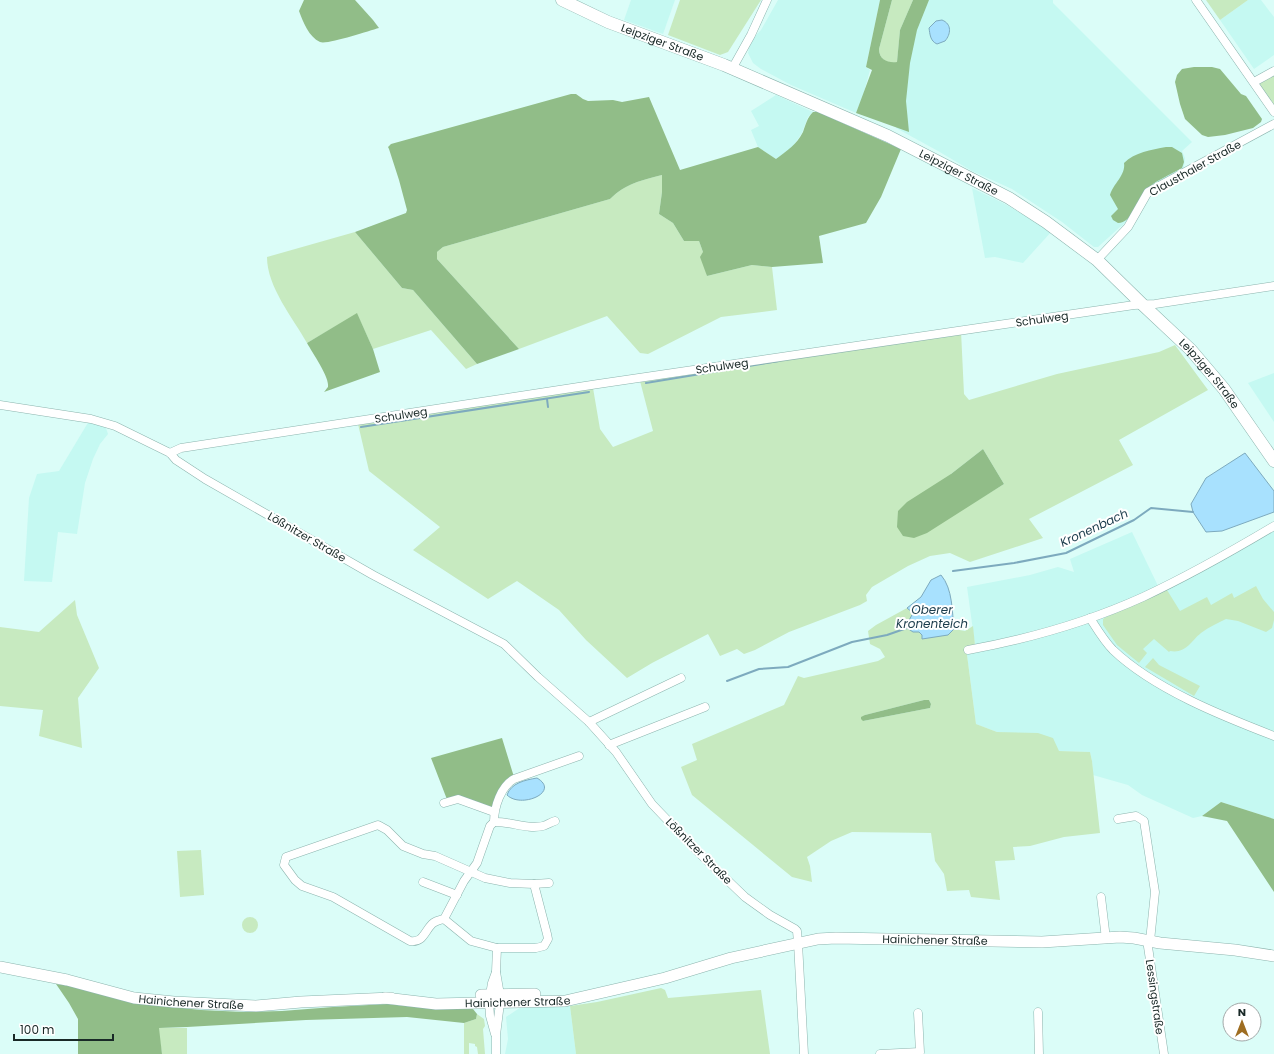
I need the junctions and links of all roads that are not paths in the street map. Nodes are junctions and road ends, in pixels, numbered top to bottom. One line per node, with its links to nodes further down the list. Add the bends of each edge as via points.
1 (562, 0): 4 (main road, Leipziger Straße, via 608,22)
2 (768, 0): 4 (street)
3 (1196, 0): 6 (street)
4 (732, 69): 9 (main road, Leipziger Straße, via 888,136 1009,198)
5 (1274, 70): 6 (street)
6 (1254, 82): 7 (street)
7 (1274, 112)
8 (1274, 124): 9 (street, Clausthaler Straße, via 1148,192 1128,226)
9 (1097, 260): 11 (main road, Leipziger Straße)
10 (1274, 286): 11 (street, Schulweg)
11 (1143, 305): 13 (street, Schulweg, via 598,384 181,448); 14 (main road, Leipziger Straße, via 1192,350 1224,389)
12 (0, 405): 13 (street, Lößnitzer Straße, via 91,419 115,426)
13 (170, 453): 20 (street, Lößnitzer Straße, via 176,460 205,479 306,537 405,593 504,644)
14 (1274, 461)
15 (1274, 526): 16 (street, via 1143,597)
16 (1090, 618): 17 (street, via 1001,644); 21 (street, via 1112,649 1141,672 1208,709)
17 (968, 650)
18 (681, 678): 20 (street)
19 (705, 707): 22 (street)
20 (589, 722): 22 (street, Lößnitzer Straße)
21 (1274, 736)
22 (609, 745): 38 (street, Lößnitzer Straße, via 652,804 745,897 795,929)
23 (579, 756): 25 (street, via 514,779 504,789)
24 (444, 803): 25 (street, via 458,799)
25 (494, 812): 28 (street)
26 (1118, 819): 37 (street, Lessingstraße, via 1136,816 1144,821 1155,892)
27 (555, 821): 28 (street, via 542,826)
28 (494, 822): 29 (street)
29 (471, 872): 32 (street, via 510,883); 33 (street); 35 (street, via 435,856 403,846 378,825 286,857 284,864 302,886 333,897 410,941 420,940 430,925)
30 (423, 882): 33 (street)
31 (549, 883): 32 (street)
32 (534, 884): 39 (street, via 548,939 544,946)
33 (457, 895): 35 (street)
34 (1101, 897): 36 (street)
35 (444, 919): 39 (street, via 471,941)
36 (1106, 939): 37 (main road, Hainichener Straße); 38 (main road, Hainichener Straße, via 1032,942 836,938)
37 (1148, 940): 40 (main road, Hainichener Straße); 49 (street, Lessingstraße)
38 (798, 943): 42 (main road, Hainichener Straße, via 602,992); 46 (street)
39 (497, 948): 42 (street)
40 (1274, 956)
41 (0, 967): 42 (main road, Hainichener Straße, via 54,977 134,998 174,1002 256,1006 385,998)
42 (495, 999): 45 (street)
43 (1038, 1012): 48 (street)
44 (918, 1013): 47 (street, via 920,1052)
45 (496, 1054)
46 (804, 1054)
47 (880, 1054)
48 (1039, 1054)
49 (1164, 1054)

